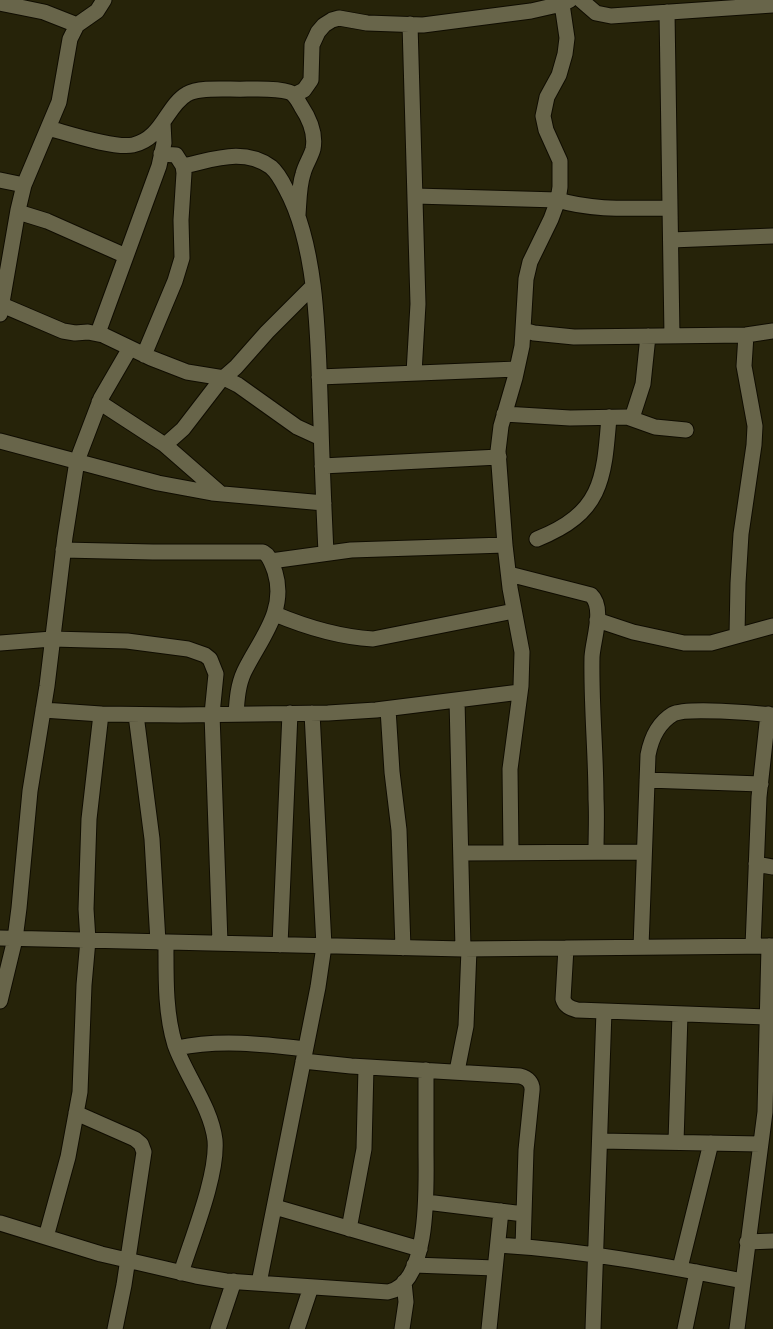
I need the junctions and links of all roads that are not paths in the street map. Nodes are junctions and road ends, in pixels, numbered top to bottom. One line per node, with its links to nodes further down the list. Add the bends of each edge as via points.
1 (104, 0): 8 (street, via 97,11)
2 (581, 0): 6 (street, via 605,16)
3 (566, 2): 7 (street, via 521,13); 17 (street, via 565,54 559,75 545,102 543,116 560,161)
4 (0, 3): 8 (street, via 44,12)
5 (773, 5): 6 (street)
6 (667, 12): 18 (street)
7 (410, 24): 9 (street, via 368,23 339,18 328,22 312,45 310,80 304,90); 16 (street)
8 (77, 25): 11 (street, via 67,47 64,82)
9 (294, 95): 10 (street, via 258,89 198,90 183,97); 20 (street, via 309,119 314,143 302,175)
10 (163, 123): 11 (street, via 144,140 129,146); 12 (street)
11 (48, 128): 15 (street)
12 (161, 154): 13 (street, via 176,155); 23 (street)
13 (183, 166): 20 (street, via 237,155 255,158 271,167 279,177); 33 (street, via 182,258 175,281)
14 (0, 180): 15 (street)
15 (24, 185): 19 (street)
16 (415, 196): 17 (street); 35 (street, via 418,304)
17 (558, 200): 18 (street, via 592,207); 27 (street, via 530,262)
18 (670, 208): 22 (street)
19 (18, 212): 23 (street, via 47,221); 24 (street)
20 (298, 217): 25 (street)
21 (773, 236): 22 (street)
22 (671, 240): 32 (street)
23 (126, 256): 29 (street)
24 (4, 276): 26 (street)
25 (312, 286): 36 (street); 37 (street)
26 (1, 310): 29 (street, via 63,331)
27 (523, 330): 31 (street, via 574,337); 34 (street)
28 (773, 331): 30 (street)
29 (98, 334): 33 (street)
30 (746, 335): 32 (street); 61 (street, via 744,366 754,436 741,534)
31 (648, 336): 32 (street); 41 (street, via 643,384)
32 (672, 336)
33 (137, 351): 37 (street, via 187,372); 38 (street, via 111,379)
34 (517, 369): 35 (street); 39 (street)
35 (414, 373): 36 (street)
36 (319, 377): 43 (street)
37 (224, 378): 43 (street, via 297,428); 45 (street)
38 (99, 402): 45 (street); 47 (street)
39 (504, 414): 40 (street); 46 (street)
40 (609, 417): 41 (street); 51 (street, via 606,456 601,481 593,497 573,520)
41 (632, 418): 42 (street, via 655,427)
42 (686, 430)
43 (321, 438): 48 (street)
44 (0, 441): 47 (street)
45 (165, 446): 49 (street)
46 (498, 458): 48 (street); 52 (street)
47 (77, 461): 49 (street, via 158,483); 53 (street)
48 (322, 466): 50 (street)
49 (220, 493): 50 (street)
50 (324, 503): 54 (street)
51 (537, 539)
52 (505, 546): 54 (street, via 351,550); 56 (street)
53 (63, 550): 55 (street, via 262,552); 62 (street)
54 (326, 554): 55 (street)
55 (271, 561): 58 (street, via 278,589)
56 (509, 574): 57 (street); 59 (street, via 591,595 598,607)
57 (514, 611): 58 (street, via 373,640 305,626); 64 (street, via 522,652)
58 (275, 614): 72 (street, via 244,673)
59 (597, 620): 61 (street, via 684,643 711,644); 78 (street, via 592,674)
60 (773, 626): 61 (street)
61 (738, 635)
62 (52, 640): 63 (street); 67 (street); 71 (street, via 127,641 188,649 205,655 216,674)
63 (0, 643)
64 (520, 692): 65 (street); 77 (street, via 510,769)
65 (457, 700): 66 (street); 80 (street)
66 (388, 708): 68 (street); 92 (street, via 400,830)
67 (43, 710): 70 (street); 83 (street, via 30,791 19,908)
68 (312, 712): 69 (street); 88 (street)
69 (290, 713): 72 (street); 87 (street)
70 (101, 714): 74 (street); 84 (street, via 89,819)
71 (212, 714): 72 (street); 74 (street); 86 (street)
72 (236, 714)
73 (770, 714): 75 (street, via 675,713 657,730 650,744); 76 (street)
74 (136, 715): 85 (street)
75 (647, 780): 76 (street); 79 (street)
76 (761, 784): 81 (street)
77 (511, 852): 78 (street); 80 (street)
78 (596, 852): 79 (street)
79 (644, 852): 91 (street)
80 (461, 853): 94 (street)
81 (756, 864): 82 (street); 89 (street)
82 (773, 867)
83 (7, 939): 84 (street); 95 (street)
84 (88, 940): 85 (street); 104 (street, via 80,1092)
85 (162, 942): 86 (street); 99 (street, via 172,1032)
86 (220, 943): 87 (street)
87 (280, 945): 88 (street)
88 (324, 946): 92 (street); 100 (street)
89 (753, 946): 90 (street); 91 (street)
90 (771, 946): 98 (street)
91 (640, 947): 93 (street)
92 (403, 948): 94 (street)
93 (566, 948): 94 (street); 96 (street, via 563,999 566,1005 577,1010)
94 (466, 949): 103 (street, via 466,1026)
95 (0, 1001)
96 (604, 1010): 97 (street); 105 (street)
97 (680, 1014): 98 (street); 106 (street)
98 (767, 1017): 108 (street, via 765,1112)
99 (177, 1048): 100 (street, via 253,1043); 126 (street, via 207,1113 215,1141 208,1189)
100 (304, 1055): 101 (street); 110 (street)
101 (366, 1066): 102 (street); 114 (street, via 364,1149)
102 (426, 1070): 103 (street); 109 (street)
103 (457, 1072): 112 (street, via 520,1076 532,1086)
104 (76, 1113): 115 (street, via 68,1157); 122 (street, via 135,1139 143,1148)
105 (600, 1141): 106 (street); 121 (street)
106 (676, 1142): 107 (street)
107 (711, 1143): 108 (street); 125 (street)
108 (760, 1144): 117 (street)
109 (426, 1202): 111 (street); 120 (street)
110 (275, 1207): 114 (street); 131 (street)
111 (501, 1211): 112 (street); 118 (street)
112 (524, 1214): 119 (street)
113 (0, 1223): 115 (street)
114 (349, 1229): 120 (street)
115 (46, 1236): 122 (street)
116 (773, 1241): 117 (street)
117 (747, 1242): 128 (street)
118 (498, 1245): 119 (street); 124 (street)
119 (523, 1247): 121 (street)
120 (420, 1249): 123 (street)
121 (596, 1255): 125 (street); 138 (street)
122 (128, 1260): 126 (street); 133 (street)
123 (414, 1265): 124 (street); 130 (street)
124 (495, 1268): 137 (street)
125 (680, 1268): 127 (street)
126 (181, 1272): 129 (street)
127 (697, 1272): 128 (street); 139 (street)
128 (742, 1281): 140 (street)
129 (234, 1282): 131 (street); 134 (street)
130 (404, 1282): 132 (street, via 388,1292); 136 (street, via 406,1302)
131 (259, 1283): 132 (street)
132 (311, 1286): 135 (street)
133 (115, 1329)
134 (218, 1329)
135 (297, 1329)
136 (402, 1329)
137 (489, 1329)
138 (593, 1329)
139 (685, 1329)
140 (737, 1329)

